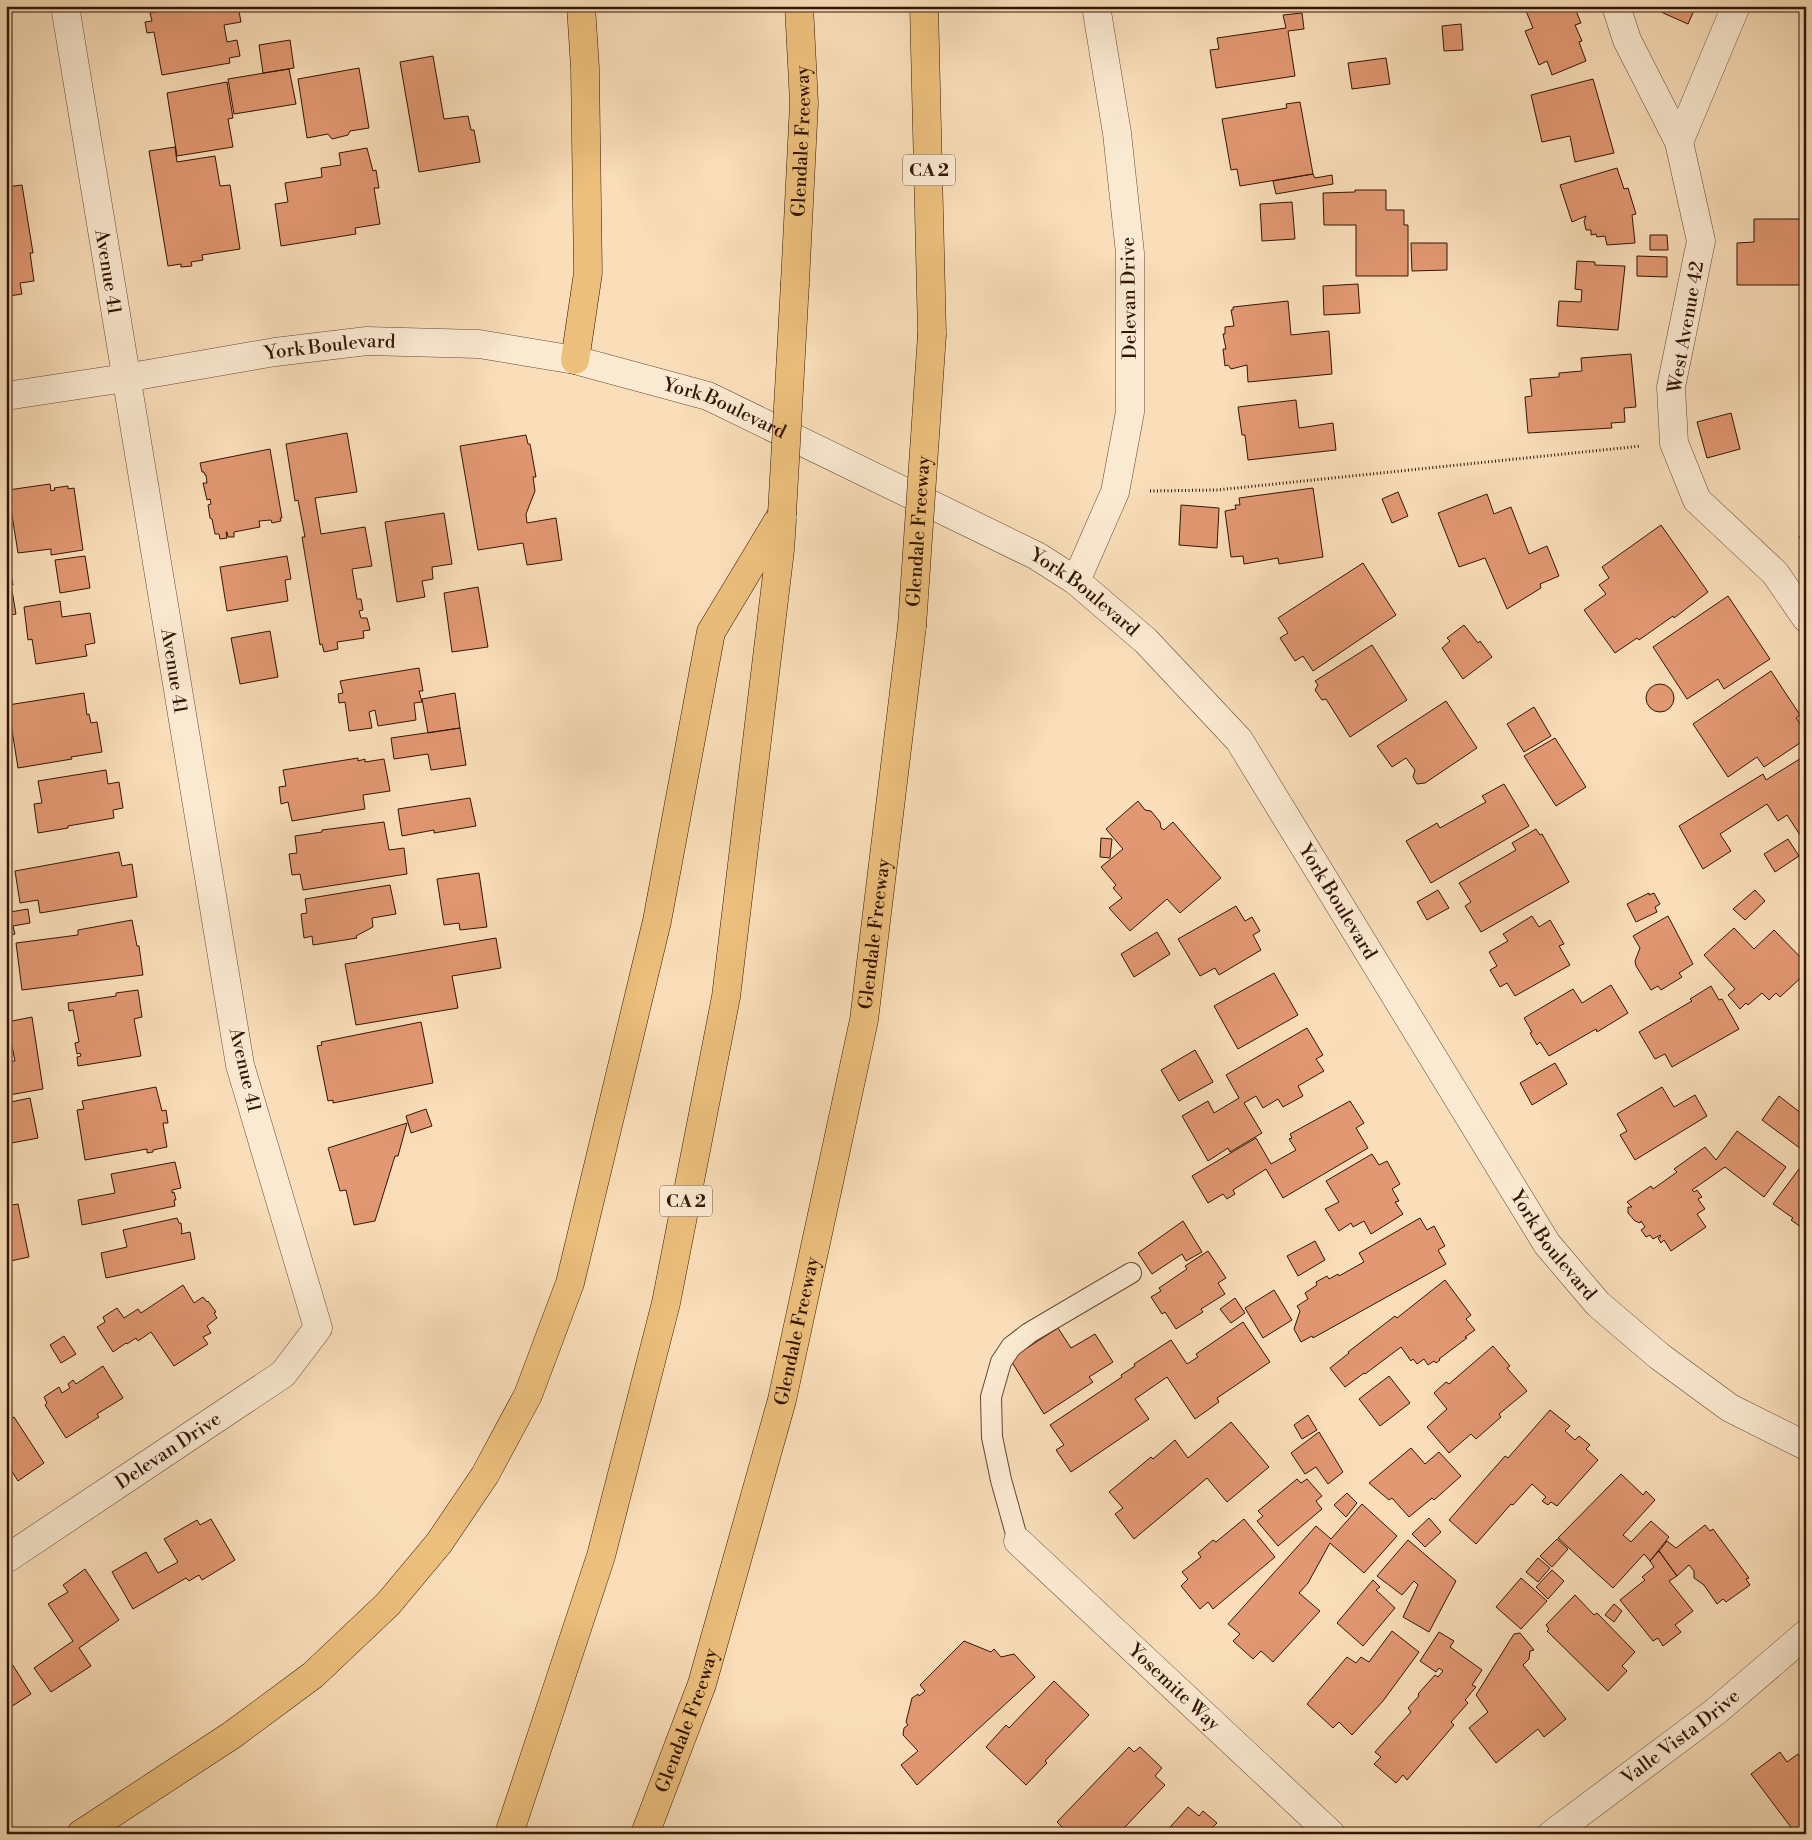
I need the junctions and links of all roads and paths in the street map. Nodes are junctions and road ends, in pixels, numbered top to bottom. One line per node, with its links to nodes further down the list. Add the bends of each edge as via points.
1 (65, 6): 10 (street, Avenue 41)
2 (581, 6): 9 (highway, via 588,273)
3 (799, 6): 14 (highway, Glendale Freeway, bridge, via 804,103 782,514)
4 (924, 6): 25 (highway, Glendale Freeway / CA 2, bridge, via 932,334 912,626 864,1020 782,1400 702,1684)
5 (1096, 6): 13 (street, Delevan Drive, via 1117,133 1130,253 1130,412)
6 (1616, 6): 8 (street, West Avenue 42, via 1627,40)
7 (1736, 6): 8 (street)
8 (1679, 142): 12 (street, West Avenue 42, via 1701,241 1671,387)
9 (576, 360): 10 (street, York Boulevard, via 479,344 368,341 275,352); 15 (street, York Boulevard, via 708,396 1037,556)
10 (126, 378): 11 (street, York Boulevard); 18 (street, Avenue 41, via 240,1064)
11 (6, 396)
12 (1674, 443): 13 (path, via 1217,490); 16 (street, West Avenue 42, via 1697,500 1775,573)
13 (1115, 492): 15 (street, Delevan Drive)
14 (772, 547): 23 (highway, via 711,632 657,921 570,1283 528,1395 485,1475 439,1543 388,1604 313,1675 232,1735); 24 (highway, CA 2, via 726,997 666,1303 601,1556)
15 (1076, 581): 19 (street, York Boulevard, via 1146,641 1239,740 1547,1244 1598,1304 1659,1356 1730,1408)
16 (1806, 618)
17 (1131, 1272): 20 (lane, via 1029,1333 1011,1347 1001,1362 990,1397 992,1437)
18 (318, 1328): 21 (street, Delevan Drive, via 283,1374)
19 (1806, 1446)
20 (1018, 1541): 26 (street, Yosemite Way)
21 (6, 1560)
22 (1806, 1634): 27 (street, Valle Vista Drive, via 1715,1712)
23 (81, 1834)
24 (509, 1834)
25 (645, 1834)
26 (1331, 1834)
27 (1552, 1834)

